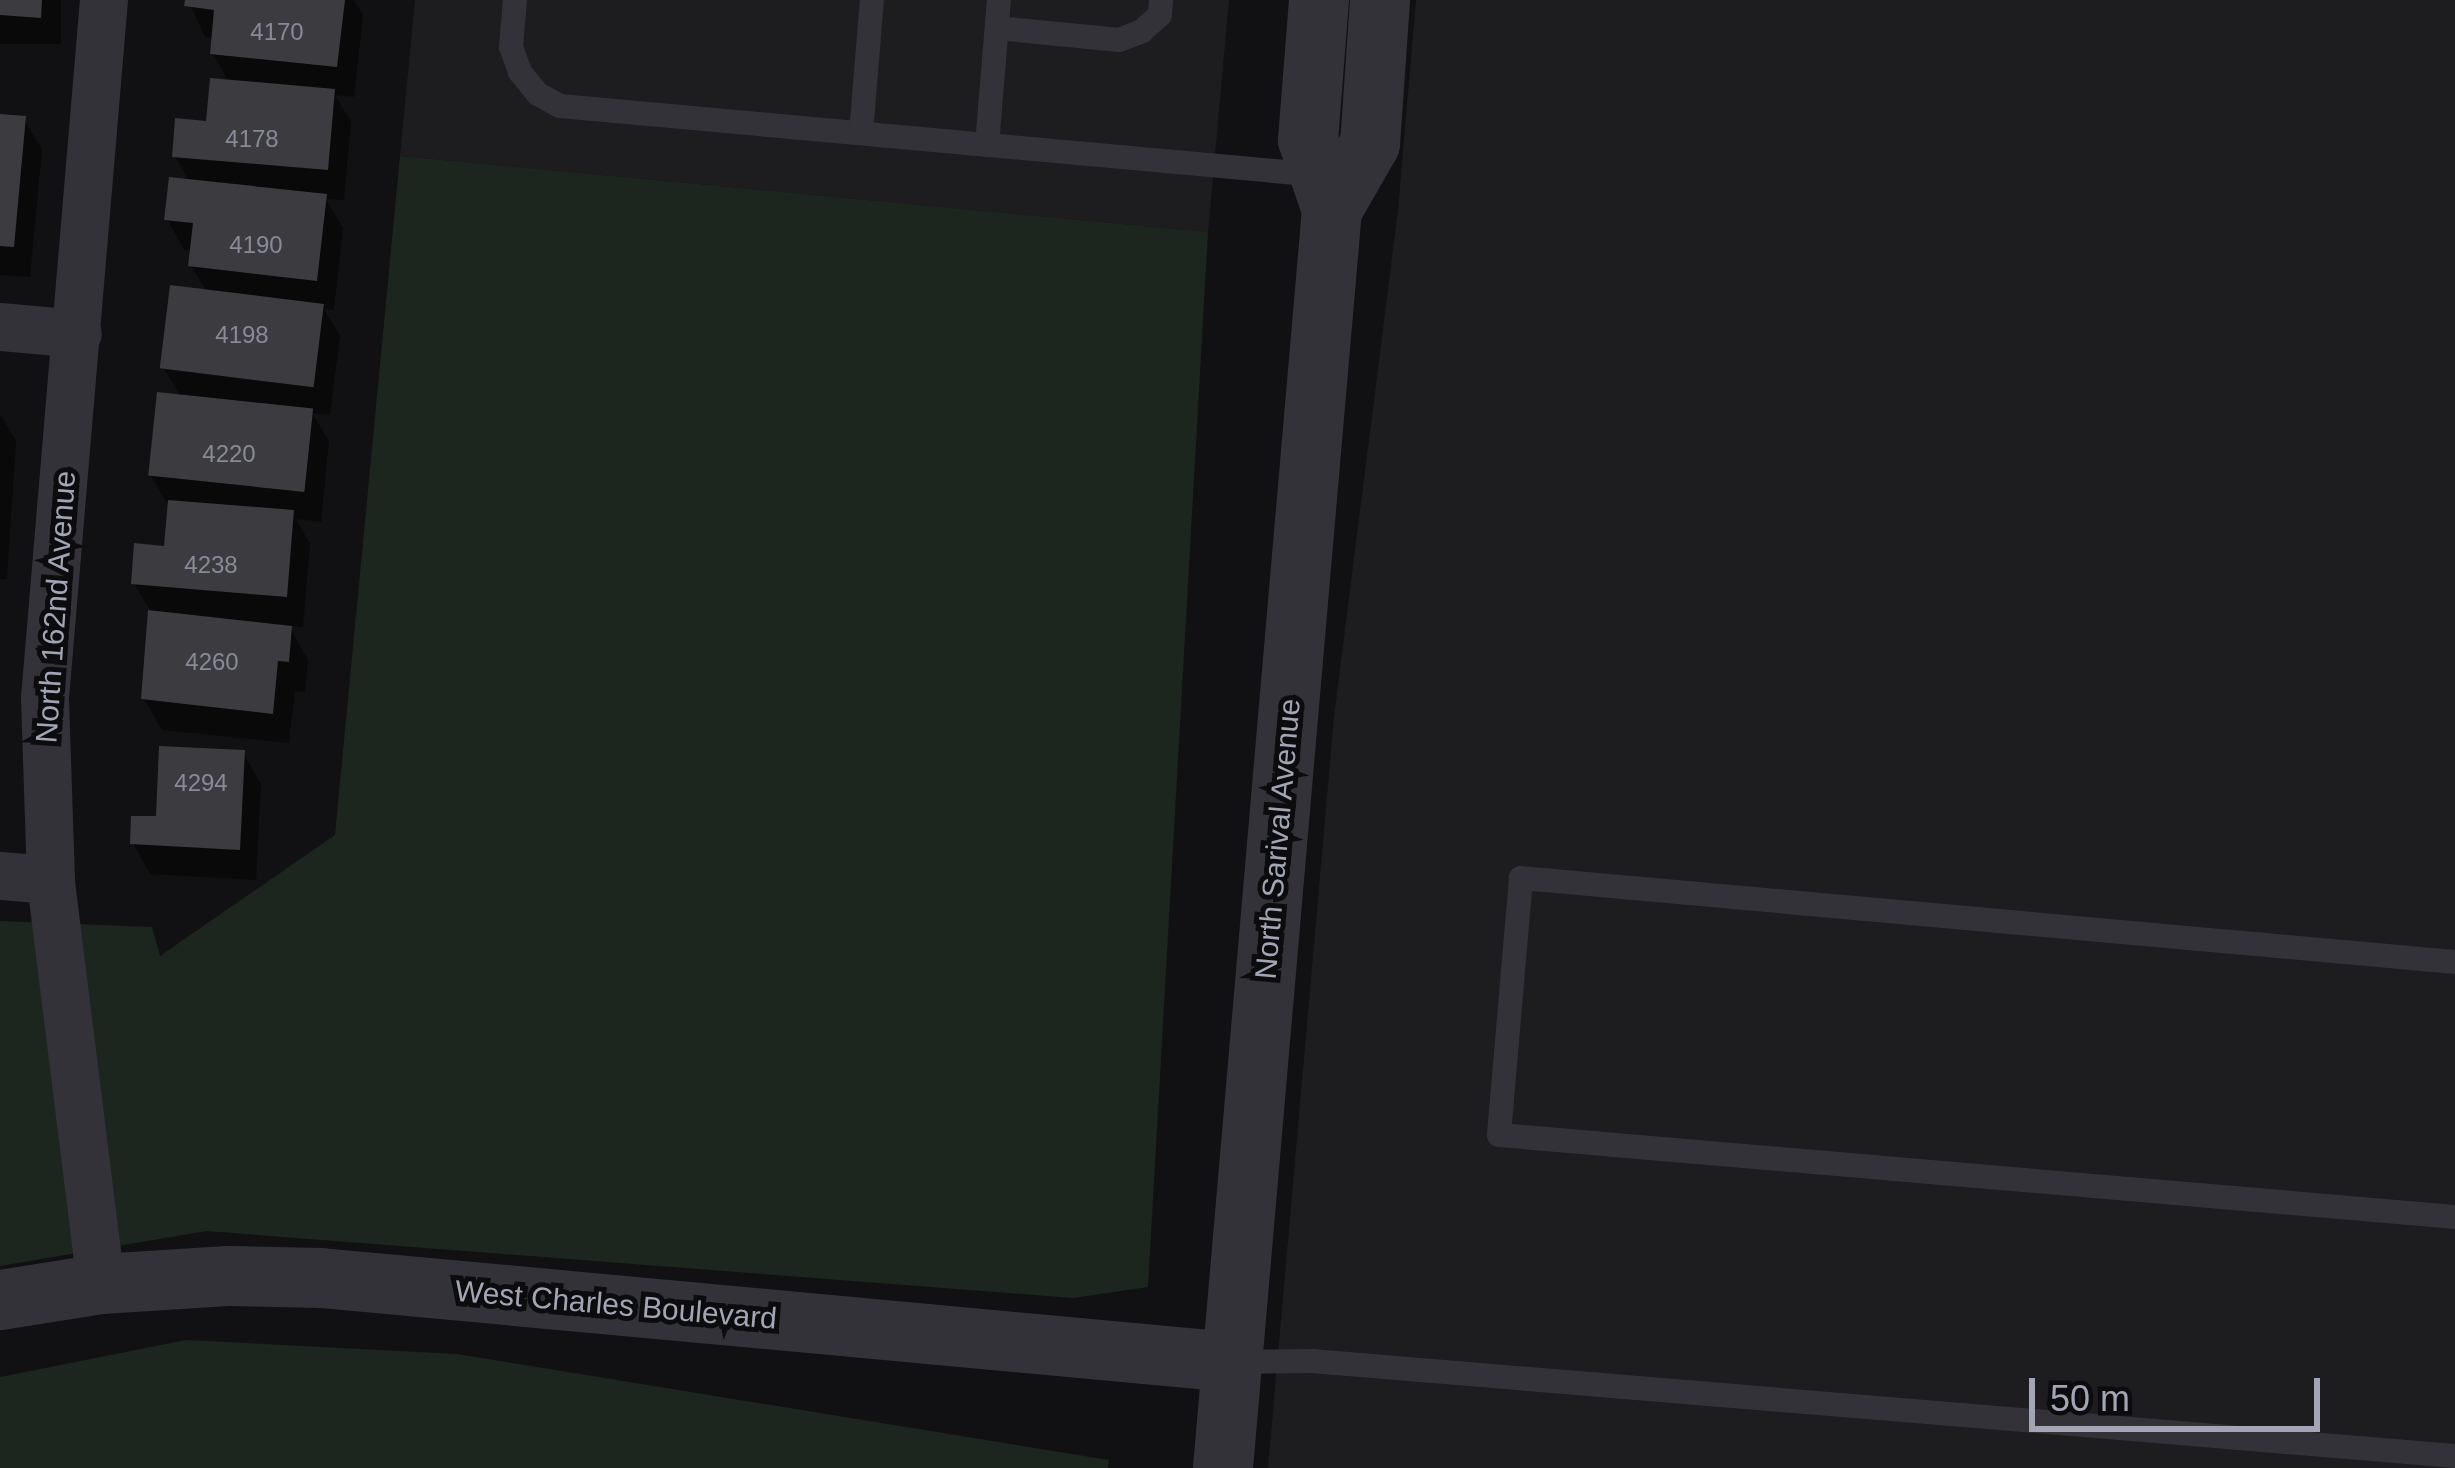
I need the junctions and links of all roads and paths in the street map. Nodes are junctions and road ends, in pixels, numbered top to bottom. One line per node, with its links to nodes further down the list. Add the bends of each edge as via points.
1 (104, 0): 13 (street, North 162nd Avenue)
2 (515, 0): 9 (lane, via 511,47 520,72 560,106)
3 (872, 0): 9 (lane)
4 (999, 0): 8 (lane)
5 (1161, 0): 8 (lane, via 1160,15 1119,40)
6 (1318, 0): 11 (street, North Sarival Avenue, via 1307,140)
7 (1380, 0): 11 (street, North Sarival Avenue, via 1370,144)
8 (997, 28): 10 (lane)
9 (861, 133): 10 (lane)
10 (987, 145): 11 (lane)
11 (1326, 193): 20 (street, North Sarival Avenue)
12 (0, 327): 13 (street)
13 (78, 334): 15 (street, North 162nd Avenue, via 46,698)
14 (0, 876): 15 (street)
15 (51, 880): 18 (street, North 162nd Avenue)
16 (2455, 962): 17 (lane, via 1521,878 1499,1136)
17 (2455, 1217)
18 (101, 1284): 19 (street, West Charles Boulevard); 20 (street, West Charles Boulevard, via 321,1278)
19 (0, 1300)
20 (1232, 1362): 21 (lane, via 1312,1361); 22 (street, North Sarival Avenue)
21 (2455, 1456)
22 (1223, 1468)

